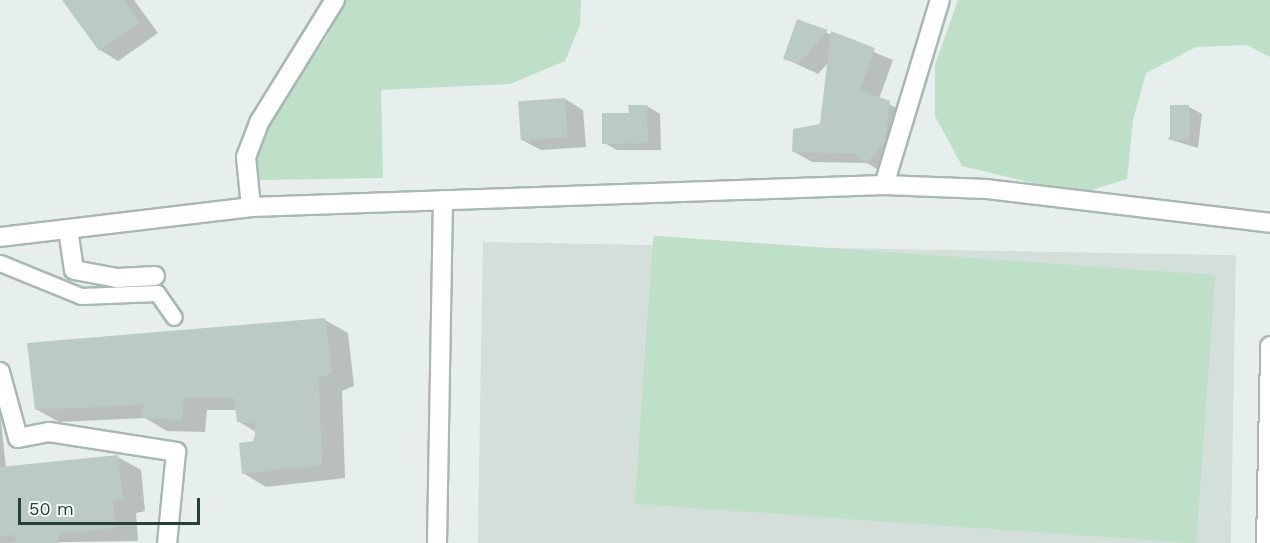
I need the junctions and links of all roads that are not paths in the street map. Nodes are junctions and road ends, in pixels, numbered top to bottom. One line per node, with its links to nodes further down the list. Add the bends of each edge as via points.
1 (335, 0): 5 (street, via 260,121 246,157)
2 (939, 0): 3 (street)
3 (884, 185): 4 (street); 6 (street, via 986,189)
4 (443, 200): 5 (street); 15 (street)
5 (251, 207): 7 (street)
6 (1270, 222)
7 (68, 228): 8 (street); 10 (street, via 74,270 117,278)
8 (0, 237)
9 (0, 263): 11 (lane, via 81,296 157,293)
10 (155, 276)
11 (174, 317)
12 (1270, 346): 16 (street)
13 (0, 372): 14 (street, via 18,438 49,432 176,452)
14 (167, 543)
15 (437, 543)
16 (1266, 543)

